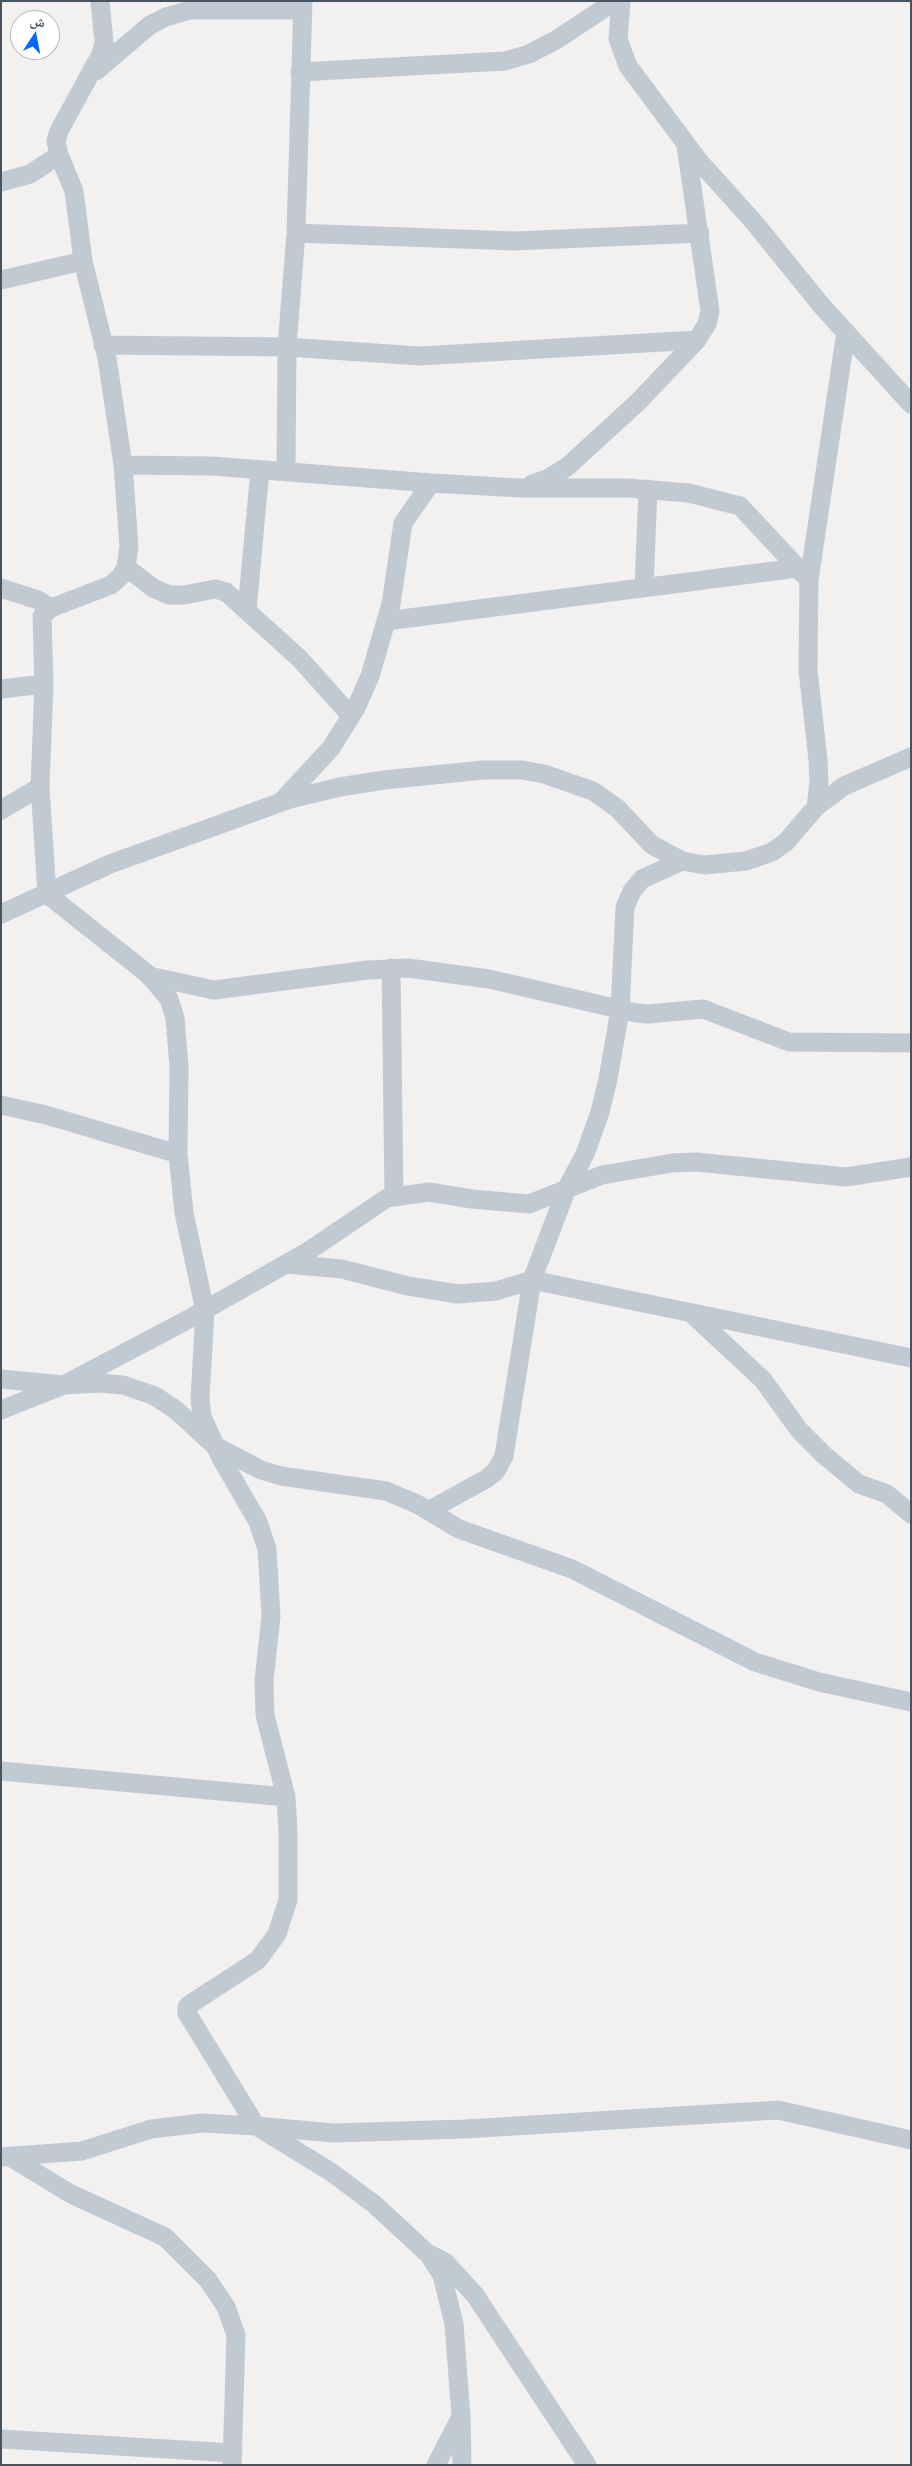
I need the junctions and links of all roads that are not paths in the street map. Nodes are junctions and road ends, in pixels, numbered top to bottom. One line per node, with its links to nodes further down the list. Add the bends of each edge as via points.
1 (100, 1): 6 (street, via 104,42)
2 (615, 1): 5 (street, via 556,40 505,61)
3 (621, 1): 7 (street, via 618,39 623,56)
4 (302, 5): 5 (street); 6 (street, via 190,10 166,17 150,25)
5 (300, 72): 10 (street)
6 (91, 75): 8 (street, via 59,131 56,142)
7 (685, 142): 11 (street); 14 (street)
8 (59, 156): 9 (street, via 30,174); 12 (street, via 74,191)
9 (1, 182)
10 (296, 233): 11 (street, via 515,241); 17 (street)
11 (700, 233): 15 (street, via 710,311 707,324)
12 (83, 261): 13 (street); 16 (street)
13 (1, 280)
14 (846, 332): 18 (street); 26 (street, via 825,482)
15 (697, 340): 17 (street, via 420,356); 23 (street, via 638,402 567,467 547,479)
16 (103, 345): 17 (street); 19 (street)
17 (288, 347): 21 (street)
18 (911, 404)
19 (123, 465): 20 (street); 25 (street, via 130,547)
20 (260, 470): 21 (street); 30 (street)
21 (286, 472): 22 (street)
22 (430, 484): 23 (street); 31 (street, via 403,523)
23 (520, 488): 24 (street)
24 (648, 490): 26 (street, via 689,493 740,506); 27 (street)
25 (126, 567): 29 (street, via 110,585); 30 (street, via 160,592 184,595 220,590)
26 (803, 574): 27 (street); 38 (street, via 808,670 819,775)
27 (644, 587): 31 (street)
28 (1, 588): 29 (street, via 38,600)
29 (51, 608): 32 (street, via 42,616)
30 (247, 610): 34 (street, via 300,659)
31 (386, 620): 34 (street, via 370,676)
32 (44, 684): 33 (street); 36 (street)
33 (1, 690)
34 (351, 716): 37 (street, via 331,748)
35 (910, 760): 38 (street, via 844,786)
36 (40, 787): 39 (street); 41 (street)
37 (280, 803): 40 (street, via 340,787 384,780 483,770 522,770 592,791 617,808 652,845); 41 (street, via 110,864)
38 (816, 807): 40 (street, via 786,842 772,852 746,861 719,865 704,866)
39 (1, 810)
40 (682, 861): 45 (street, via 642,879 625,907)
41 (47, 894): 42 (street); 44 (street)
42 (1, 914)
43 (391, 968): 44 (street, via 214,990); 45 (street, via 490,979); 51 (street)
44 (150, 976): 48 (street, via 169,999 175,1018 179,1067)
45 (620, 1010): 46 (street, via 648,1014 703,1009 789,1042); 50 (street, via 600,1112 585,1154)
46 (911, 1043)
47 (1, 1105): 48 (street)
48 (178, 1154): 54 (street, via 184,1213)
49 (911, 1167): 50 (street, via 846,1177 696,1162 672,1163 602,1175)
50 (567, 1188): 51 (street, via 529,1204 472,1200 429,1192); 53 (street)
51 (394, 1196): 52 (street)
52 (286, 1264): 53 (street, via 342,1269 408,1286 458,1294 496,1291); 54 (street)
53 (532, 1280): 55 (street); 61 (street, via 504,1456 486,1479)
54 (205, 1310): 58 (street); 60 (street, via 200,1398 204,1425)
55 (690, 1312): 56 (street); 62 (street, via 763,1380 799,1430 824,1455 859,1484 887,1494)
56 (911, 1358)
57 (1, 1379): 58 (street)
58 (64, 1385): 59 (street); 60 (street, via 123,1385 155,1396 176,1410)
59 (1, 1410)
60 (215, 1446): 61 (street, via 270,1474 386,1491); 65 (street, via 258,1522 266,1549 271,1616 264,1682 265,1715)
61 (428, 1511): 63 (street, via 459,1528 572,1569 755,1662 819,1682)
62 (911, 1514)
63 (911, 1702)
64 (1, 1772): 65 (street)
65 (286, 1797): 66 (street, via 288,1900 277,1934 258,1960 186,2010)
66 (256, 2126): 67 (street, via 342,2133 778,2110); 68 (street, via 202,2123 151,2128 82,2151); 69 (street, via 331,2172 367,2199)
67 (911, 2140)
68 (5, 2157): 72 (street, via 70,2194 165,2238 208,2280 226,2307 236,2336)
69 (427, 2253): 70 (street, via 442,2275 454,2324); 75 (street, via 445,2262 475,2295)
70 (461, 2417): 73 (street); 74 (street)
71 (1, 2439): 72 (street)
72 (232, 2459)
73 (436, 2465)
74 (462, 2465)
75 (587, 2465)

